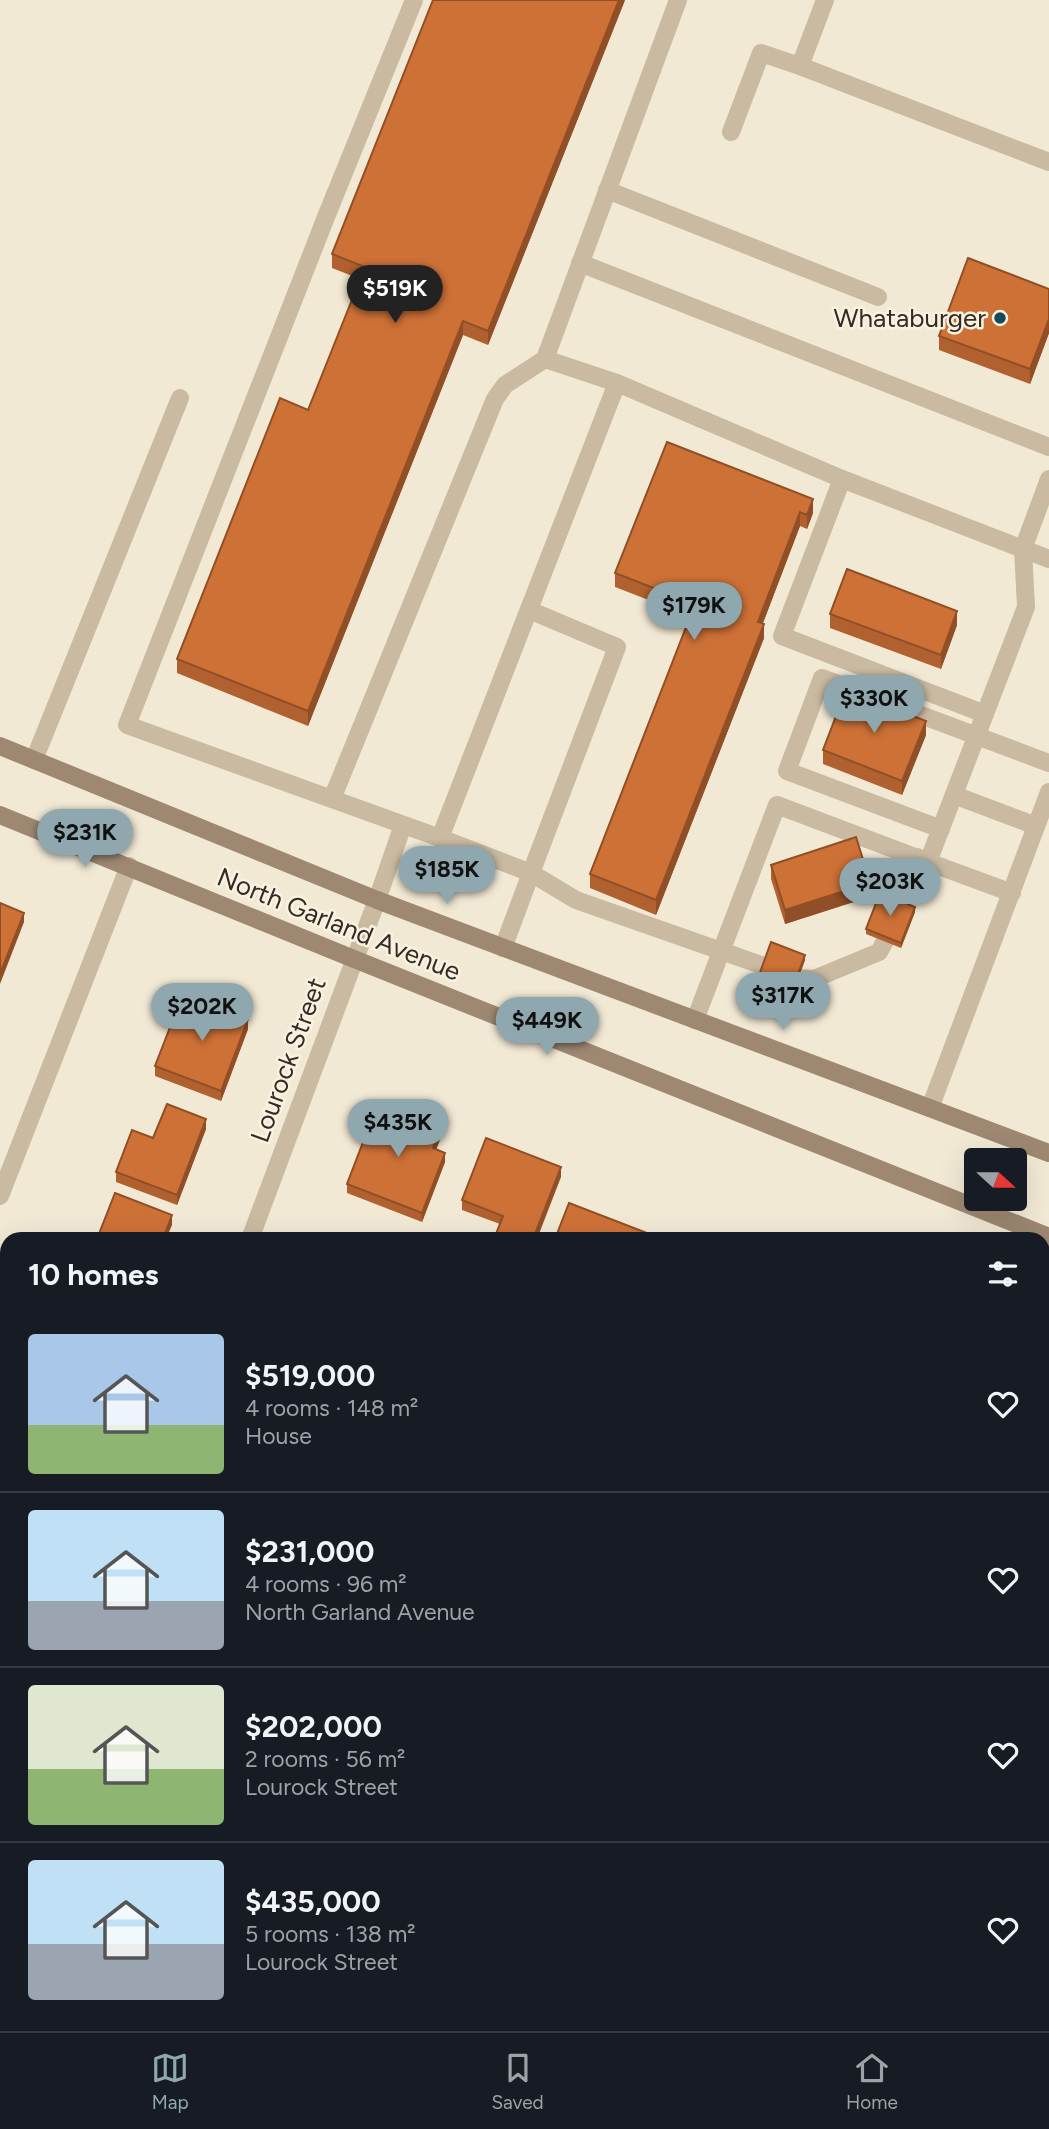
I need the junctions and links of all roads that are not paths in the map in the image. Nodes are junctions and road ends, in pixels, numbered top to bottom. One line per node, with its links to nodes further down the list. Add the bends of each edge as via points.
1 (414, 0): 26 (street, via 127,725)
2 (678, 0): 7 (street)
3 (825, 0): 4 (street)
4 (800, 66): 5 (street, via 761,53); 6 (street)
5 (731, 132)
6 (1049, 162)
7 (607, 190): 8 (street); 9 (street)
8 (580, 264): 10 (street); 13 (street)
9 (878, 297)
10 (545, 359): 11 (street); 26 (street, via 505,384 495,399)
11 (617, 383): 14 (street); 18 (street)
12 (180, 398): 22 (street)
13 (1049, 447)
14 (842, 479): 16 (street); 19 (street, via 782,636)
15 (1049, 479): 16 (street)
16 (1023, 549): 17 (street); 19 (street, via 1026,607)
17 (1049, 559)
18 (529, 610): 31 (street); 34 (street, via 617,647)
19 (985, 714): 20 (street)
20 (976, 736): 23 (street); 25 (street); 30 (street, via 822,678 787,771)
21 (0, 746): 22 (main road, North Garland Avenue)
22 (34, 760): 36 (main road, North Garland Avenue)
23 (1049, 763)
24 (1049, 792): 29 (street)
25 (954, 795): 29 (street); 30 (street)
26 (332, 799): 28 (street)
27 (0, 815): 33 (main road, North Garland Avenue)
28 (403, 825): 31 (street); 36 (street, Lourock Street)
29 (1036, 826): 35 (street)
30 (941, 829): 32 (street)
31 (440, 838): 34 (street)
32 (923, 859): 35 (street); 37 (street); 40 (street, via 777,805)
33 (129, 866): 41 (main road, North Garland Avenue); 47 (street)
34 (530, 873): 39 (street); 40 (street, via 576,900)
35 (1012, 893): 45 (street)
36 (377, 900): 39 (main road, North Garland Avenue); 41 (street, Lourock Street)
37 (898, 906)
38 (885, 941): 43 (street, via 879,952 814,979)
39 (503, 948): 44 (main road, North Garland Avenue)
40 (721, 951): 42 (street); 44 (street)
41 (354, 959): 48 (street, Lourock Street); 49 (main road, North Garland Avenue)
42 (764, 966)
43 (799, 978)
44 (695, 1020): 45 (main road, North Garland Avenue)
45 (930, 1108): 46 (main road, North Garland Avenue)
46 (1049, 1153)
47 (0, 1196)
48 (254, 1232)
49 (1036, 1232)

